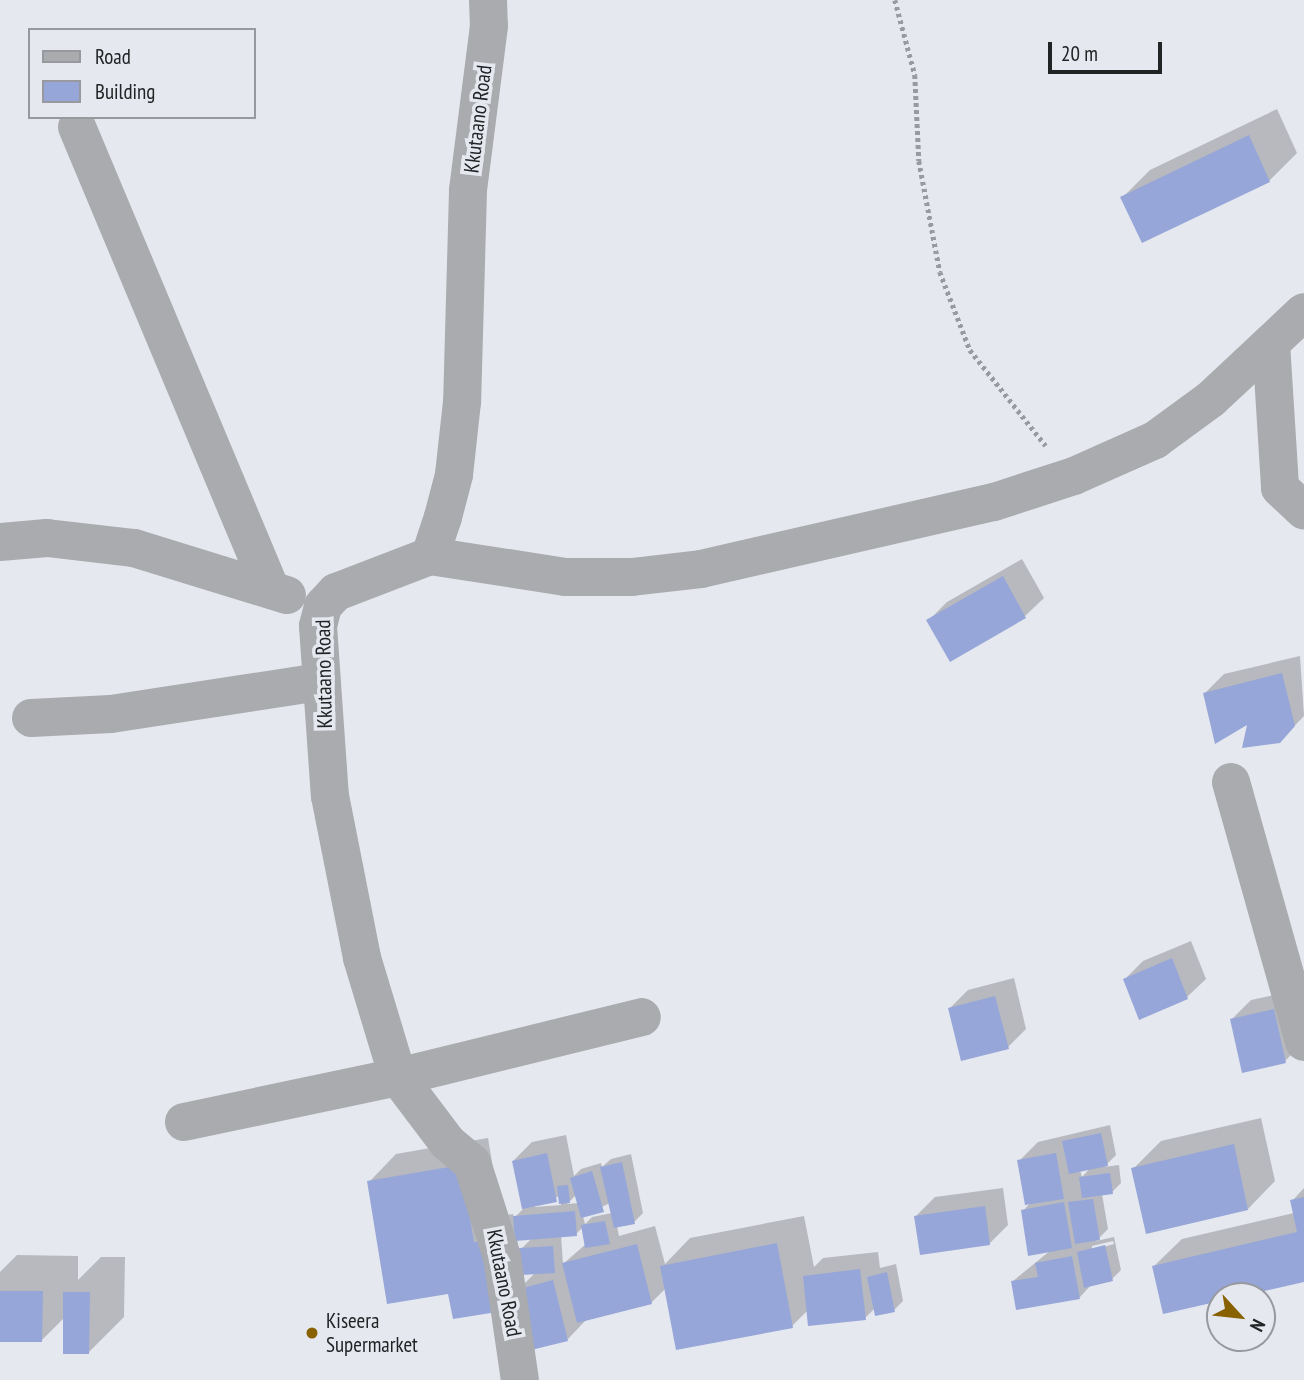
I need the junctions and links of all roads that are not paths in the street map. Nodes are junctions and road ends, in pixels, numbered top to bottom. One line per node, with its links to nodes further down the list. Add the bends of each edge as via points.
1 (488, 0): 7 (street, Kkutaano Road, via 489,26 468,191 458,440 449,496)
2 (77, 127): 8 (street)
3 (1304, 312): 4 (street)
4 (1271, 344): 5 (street, via 1280,488); 7 (street, via 1186,420 1155,440 1074,476 901,527 701,569 632,577 565,577)
5 (1304, 510)
6 (0, 542): 8 (street, via 47,538 134,548)
7 (430, 556): 9 (street, Kkutaano Road, via 336,592)
8 (271, 590): 9 (street)
9 (323, 606): 10 (street, Kkutaano Road, via 318,626)
10 (320, 682): 11 (street, via 111,714); 15 (street, Kkutaano Road, via 330,796 349,901)
11 (31, 718)
12 (1231, 782): 14 (street)
13 (642, 1017): 15 (street)
14 (1304, 1042)
15 (398, 1077): 16 (street); 17 (street, Kkutaano Road, via 448,1143 472,1163 502,1257)
16 (184, 1122)
17 (520, 1380)

